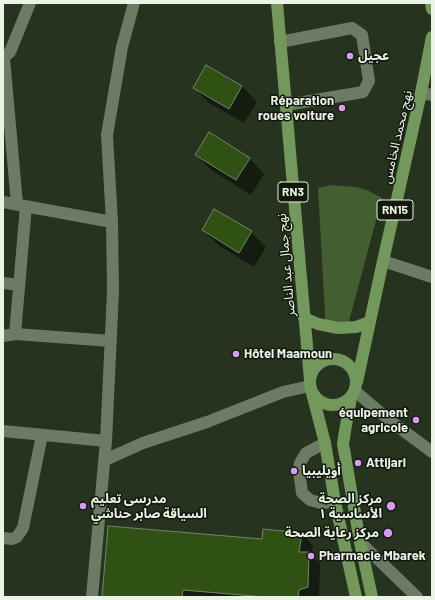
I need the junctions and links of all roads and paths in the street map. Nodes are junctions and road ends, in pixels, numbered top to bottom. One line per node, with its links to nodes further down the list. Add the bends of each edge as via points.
1 (30, 3): 8 (street, via 10,52)
2 (134, 3): 13 (street, via 122,47 108,125)
3 (277, 3): 7 (main road, نهج جمال عبد الناصر / RN3)
4 (431, 3): 5 (main road)
5 (432, 9)
6 (432, 37): 9 (main road, نهج محمد الخامس / RN15)
7 (280, 42): 10 (main road, نهج جمال عبد الناصر / RN3); 10 (street, via 352,28 362,35 369,81 363,92)
8 (3, 58): 12 (street)
9 (427, 94): 14 (main road, نهج محمد الخامس / RN15)
10 (286, 105): 18 (main road, نهج جمال عبد الناصر / RN3)
11 (3, 202): 12 (street)
12 (22, 205): 13 (street); 17 (street)
13 (112, 222): 22 (street)
14 (383, 261): 15 (street); 19 (main road, نهج محمد الخامس / RN15)
15 (432, 277)
16 (3, 283): 17 (street)
17 (19, 285): 20 (street)
18 (304, 318): 19 (main road, via 338,328 356,328); 23 (main road, نهج جمال عبد الناصر / RN3)
19 (370, 322): 24 (main road, نهج محمد الخامس / RN15)
20 (15, 334): 21 (street); 22 (street)
21 (3, 336)
22 (111, 341): 27 (street)
23 (310, 386): 24 (main road, via 316,399 330,406 345,403); 24 (main road, via 312,372 317,365 331,359 346,363 352,368 355,375); 28 (main road, نهج جمال عبد الناصر); 30 (street, via 283,392 207,422 143,443)
24 (354, 390): 29 (street); 33 (main road, نهج محمد الخامس, via 343,444)
25 (3, 431): 26 (street)
26 (42, 435): 27 (street); 32 (street, via 23,528 17,537)
27 (106, 441): 30 (street)
28 (325, 444): 31 (main road, نهج جمال عبد الناصر); 31 (street, via 306,453 300,463 302,493 310,500 321,503)
29 (432, 452)
30 (105, 460): 34 (street)
31 (335, 502): 35 (main road, نهج جمال عبد الناصر)
32 (3, 538)
33 (360, 542): 36 (main road, نهج محمد الخامس); 37 (street)
34 (92, 597)
35 (356, 597)
36 (372, 597)
37 (417, 597)

